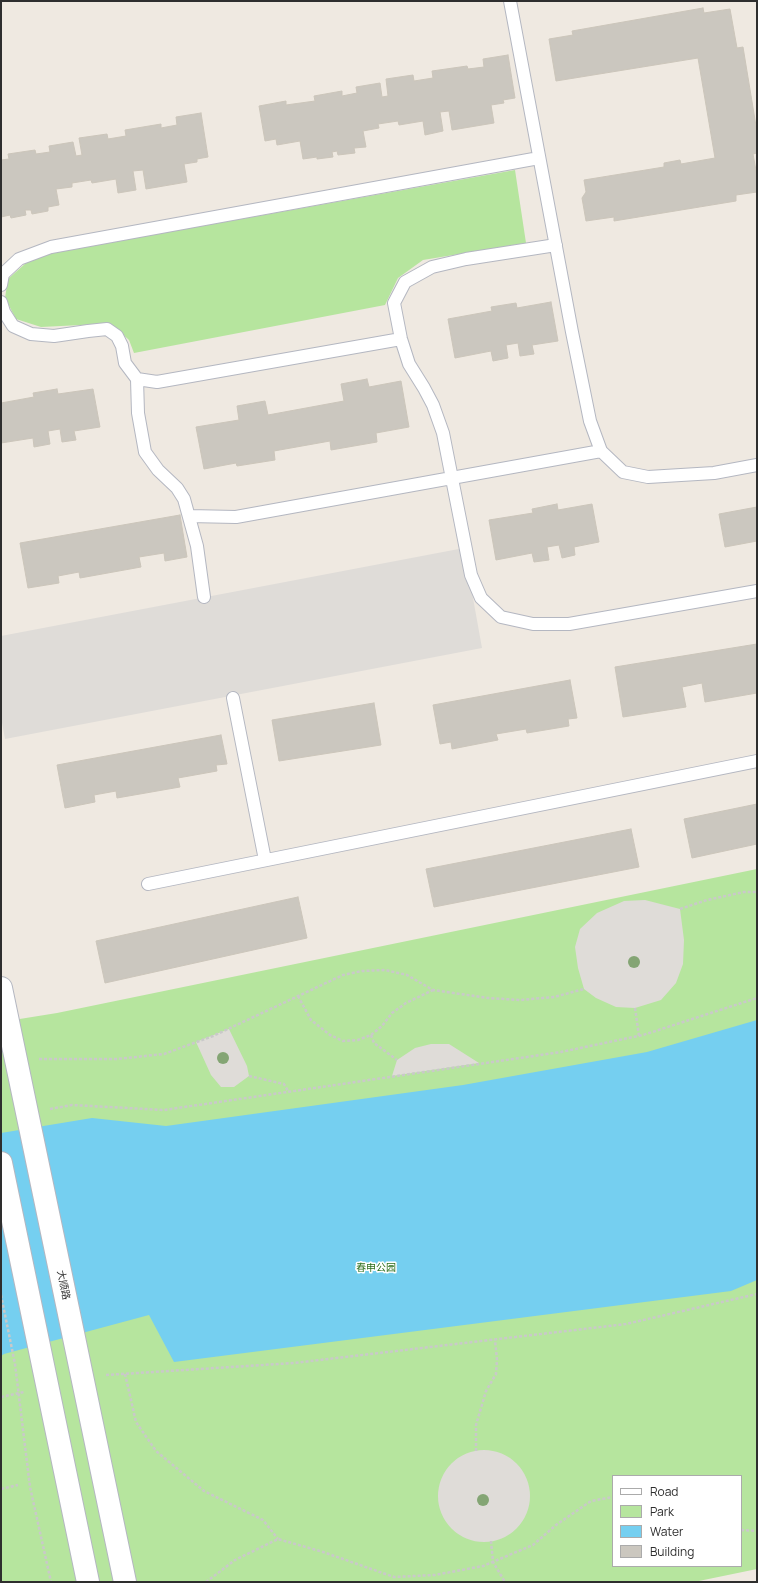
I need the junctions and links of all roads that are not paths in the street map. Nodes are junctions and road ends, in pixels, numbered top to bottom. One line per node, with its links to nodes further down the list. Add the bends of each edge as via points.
1 (510, 1): 2 (lane)
2 (539, 158): 3 (lane); 4 (lane, via 50,247 19,259 3,274)
3 (556, 245): 6 (lane, via 432,267 405,282 394,302); 8 (lane, via 590,421)
4 (1, 285)
5 (1, 302): 7 (lane, via 13,326 31,334 54,336 107,329 117,336 126,363)
6 (401, 339): 7 (lane, via 157,382); 10 (lane, via 409,364 433,405 443,433)
7 (137, 379): 11 (lane, via 138,413 145,452 184,499)
8 (601, 451): 9 (lane, via 623,472 648,477 714,473); 10 (lane)
9 (757, 465)
10 (452, 478): 11 (lane, via 236,517); 12 (lane, via 471,575 482,598 501,617 533,624 569,624)
11 (188, 516): 13 (lane, via 197,546)
12 (757, 591)
13 (204, 597)
14 (233, 698): 16 (lane)
15 (757, 762): 16 (lane)
16 (265, 860): 17 (lane)
17 (148, 884)
18 (1, 988): 21 (street, 大顺路, via 36,1114 78,1357)
19 (1, 1163): 20 (street)
20 (88, 1582)
21 (125, 1582)

